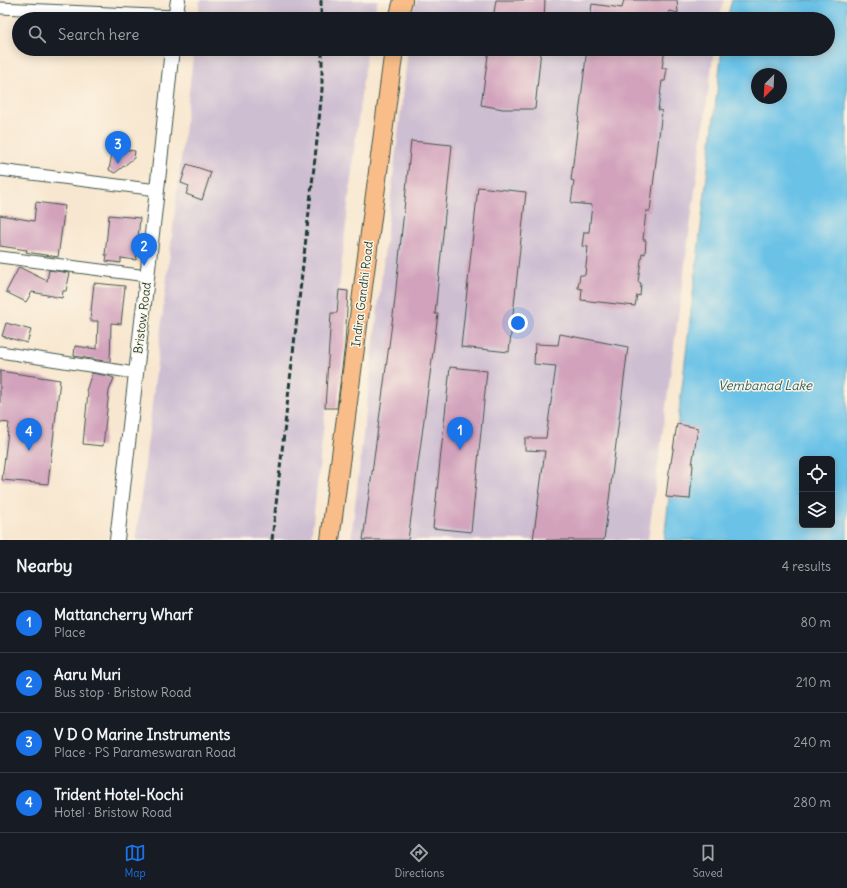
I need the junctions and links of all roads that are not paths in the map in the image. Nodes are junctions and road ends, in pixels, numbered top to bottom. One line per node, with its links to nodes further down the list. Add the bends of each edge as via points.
1 (178, 0): 5 (street)
2 (403, 0): 6 (highway)
3 (0, 8): 4 (street)
4 (70, 12)
5 (176, 12)
6 (400, 12)
7 (171, 56): 10 (street, Bristow Road)
8 (393, 56): 16 (highway, Indira Gandhi Road)
9 (0, 170): 10 (street)
10 (157, 190): 12 (street, Bristow Road)
11 (0, 257): 12 (street)
12 (148, 276): 14 (street, Bristow Road)
13 (0, 352): 14 (street)
14 (135, 373): 15 (street, Bristow Road)
15 (117, 540)
16 (330, 540)

